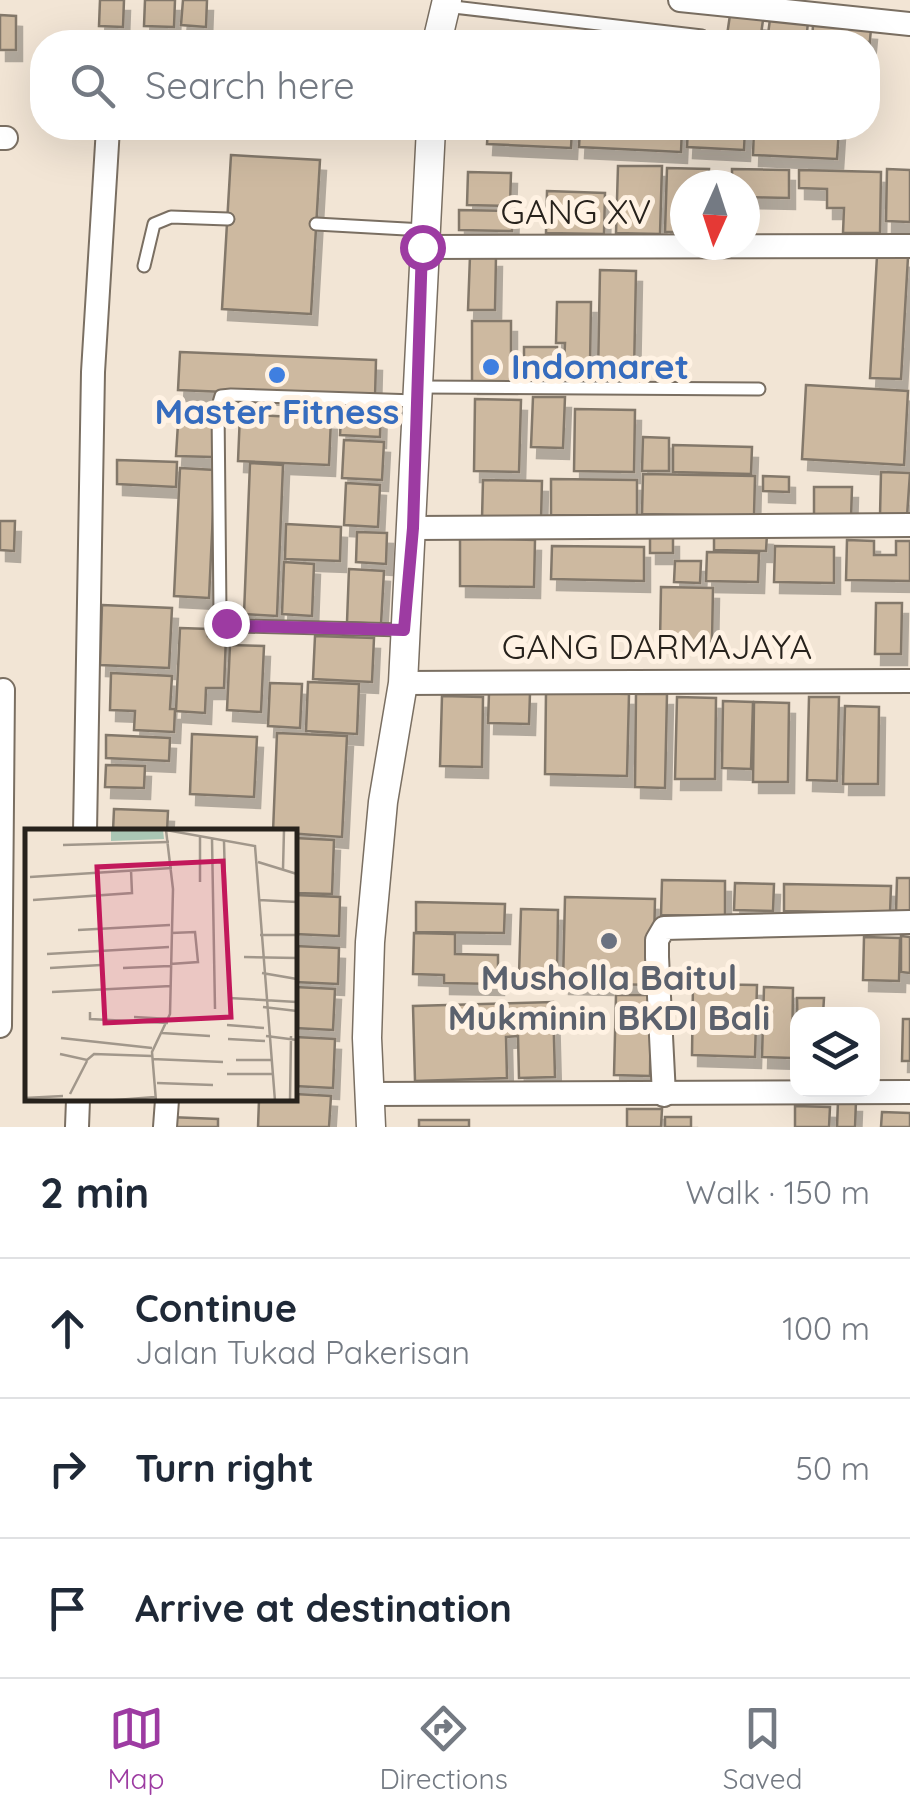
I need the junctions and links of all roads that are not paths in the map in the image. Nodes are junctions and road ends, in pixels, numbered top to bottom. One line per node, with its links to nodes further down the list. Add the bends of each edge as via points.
1 (680, 0): 3 (street)
2 (446, 3): 4 (street); 5 (lane)
3 (910, 24)
4 (440, 30)
5 (655, 30)
6 (107, 140): 21 (street, via 93,372)
7 (430, 140): 10 (street)
8 (228, 219): 12 (lane, via 154,224)
9 (316, 224): 10 (lane)
10 (423, 238): 11 (street, GANG XV); 14 (street)
11 (910, 246)
12 (144, 266)
13 (759, 389): 14 (lane)
14 (419, 394): 16 (street); 17 (lane, via 231,395 221,396 218,406 220,613 226,623)
15 (910, 526): 16 (street)
16 (413, 528): 17 (street)
17 (404, 630): 19 (street)
18 (910, 681): 19 (street, GANG DARMAJAYA)
19 (404, 683): 25 (street, via 375,872)
20 (3, 690): 23 (street)
21 (85, 829)
22 (910, 922): 26 (street, via 664,928 657,956)
23 (0, 1026)
24 (910, 1092): 26 (street)
25 (368, 1094): 26 (street); 31 (street)
26 (664, 1096)
27 (78, 1102): 29 (street)
28 (167, 1102): 30 (street)
29 (77, 1127)
30 (165, 1127)
31 (370, 1127)

